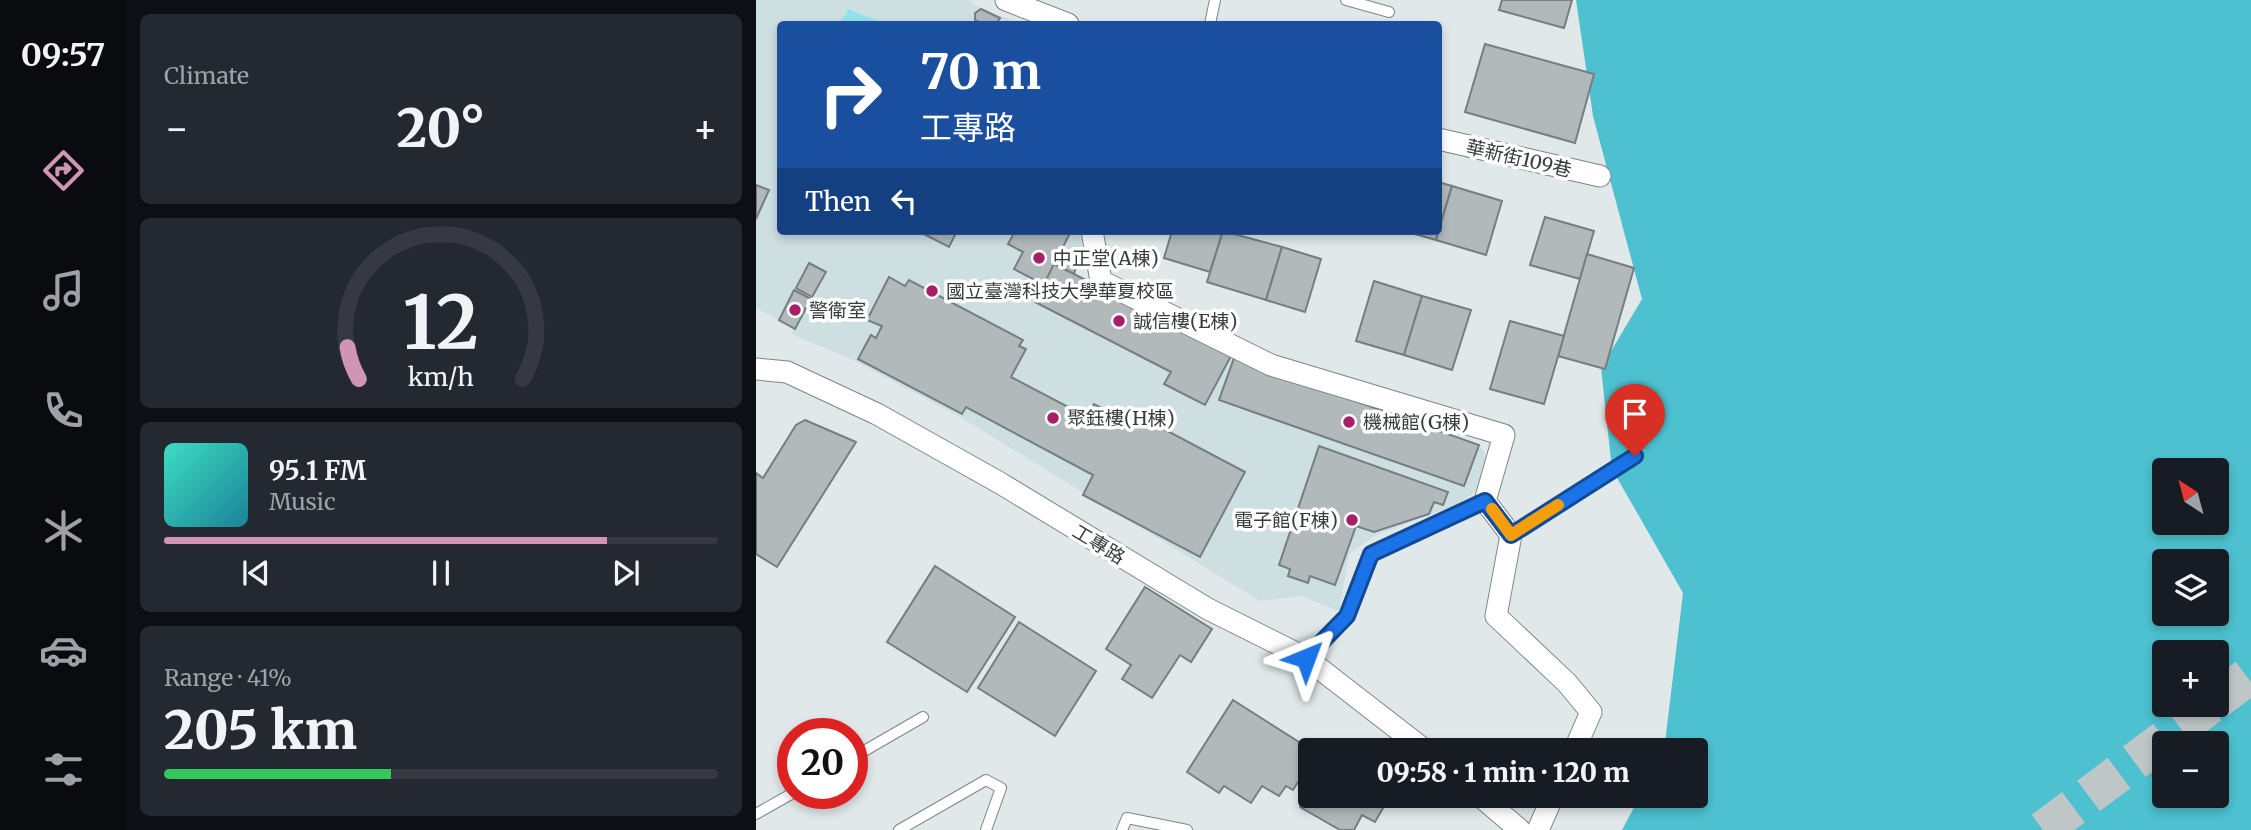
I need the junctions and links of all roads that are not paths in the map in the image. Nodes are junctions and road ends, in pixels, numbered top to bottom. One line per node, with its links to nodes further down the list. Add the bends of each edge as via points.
1 (1006, 0): 5 (street)
2 (1215, 0): 6 (lane)
3 (1346, 0): 4 (lane)
4 (1389, 12)
5 (1061, 21)
6 (1211, 21)
7 (1442, 140): 8 (street, 華新街109巷)
8 (1600, 176)
9 (1093, 235): 12 (street, via 1101,281 1271,365 1504,435)
10 (756, 369): 14 (street, 工專路, via 787,372 877,414 1208,609)
11 (1635, 456): 13 (lane)
12 (1485, 501): 13 (street); 14 (lane, via 1371,554 1347,616)
13 (1511, 535): 17 (street, via 1496,616 1591,712)
14 (1306, 658): 16 (street, 工專路)
15 (923, 717): 18 (lane)
16 (1409, 738)
17 (1580, 738)
18 (868, 749)
19 (777, 802): 22 (lane)
20 (1494, 808): 27 (street)
21 (1548, 808): 28 (street)
22 (756, 814)
23 (899, 830): 24 (lane, via 986,780 1001,788)
24 (986, 830)
25 (1122, 830): 26 (lane, via 1126,818)
26 (1187, 830)
27 (1520, 830)
28 (1538, 830)

